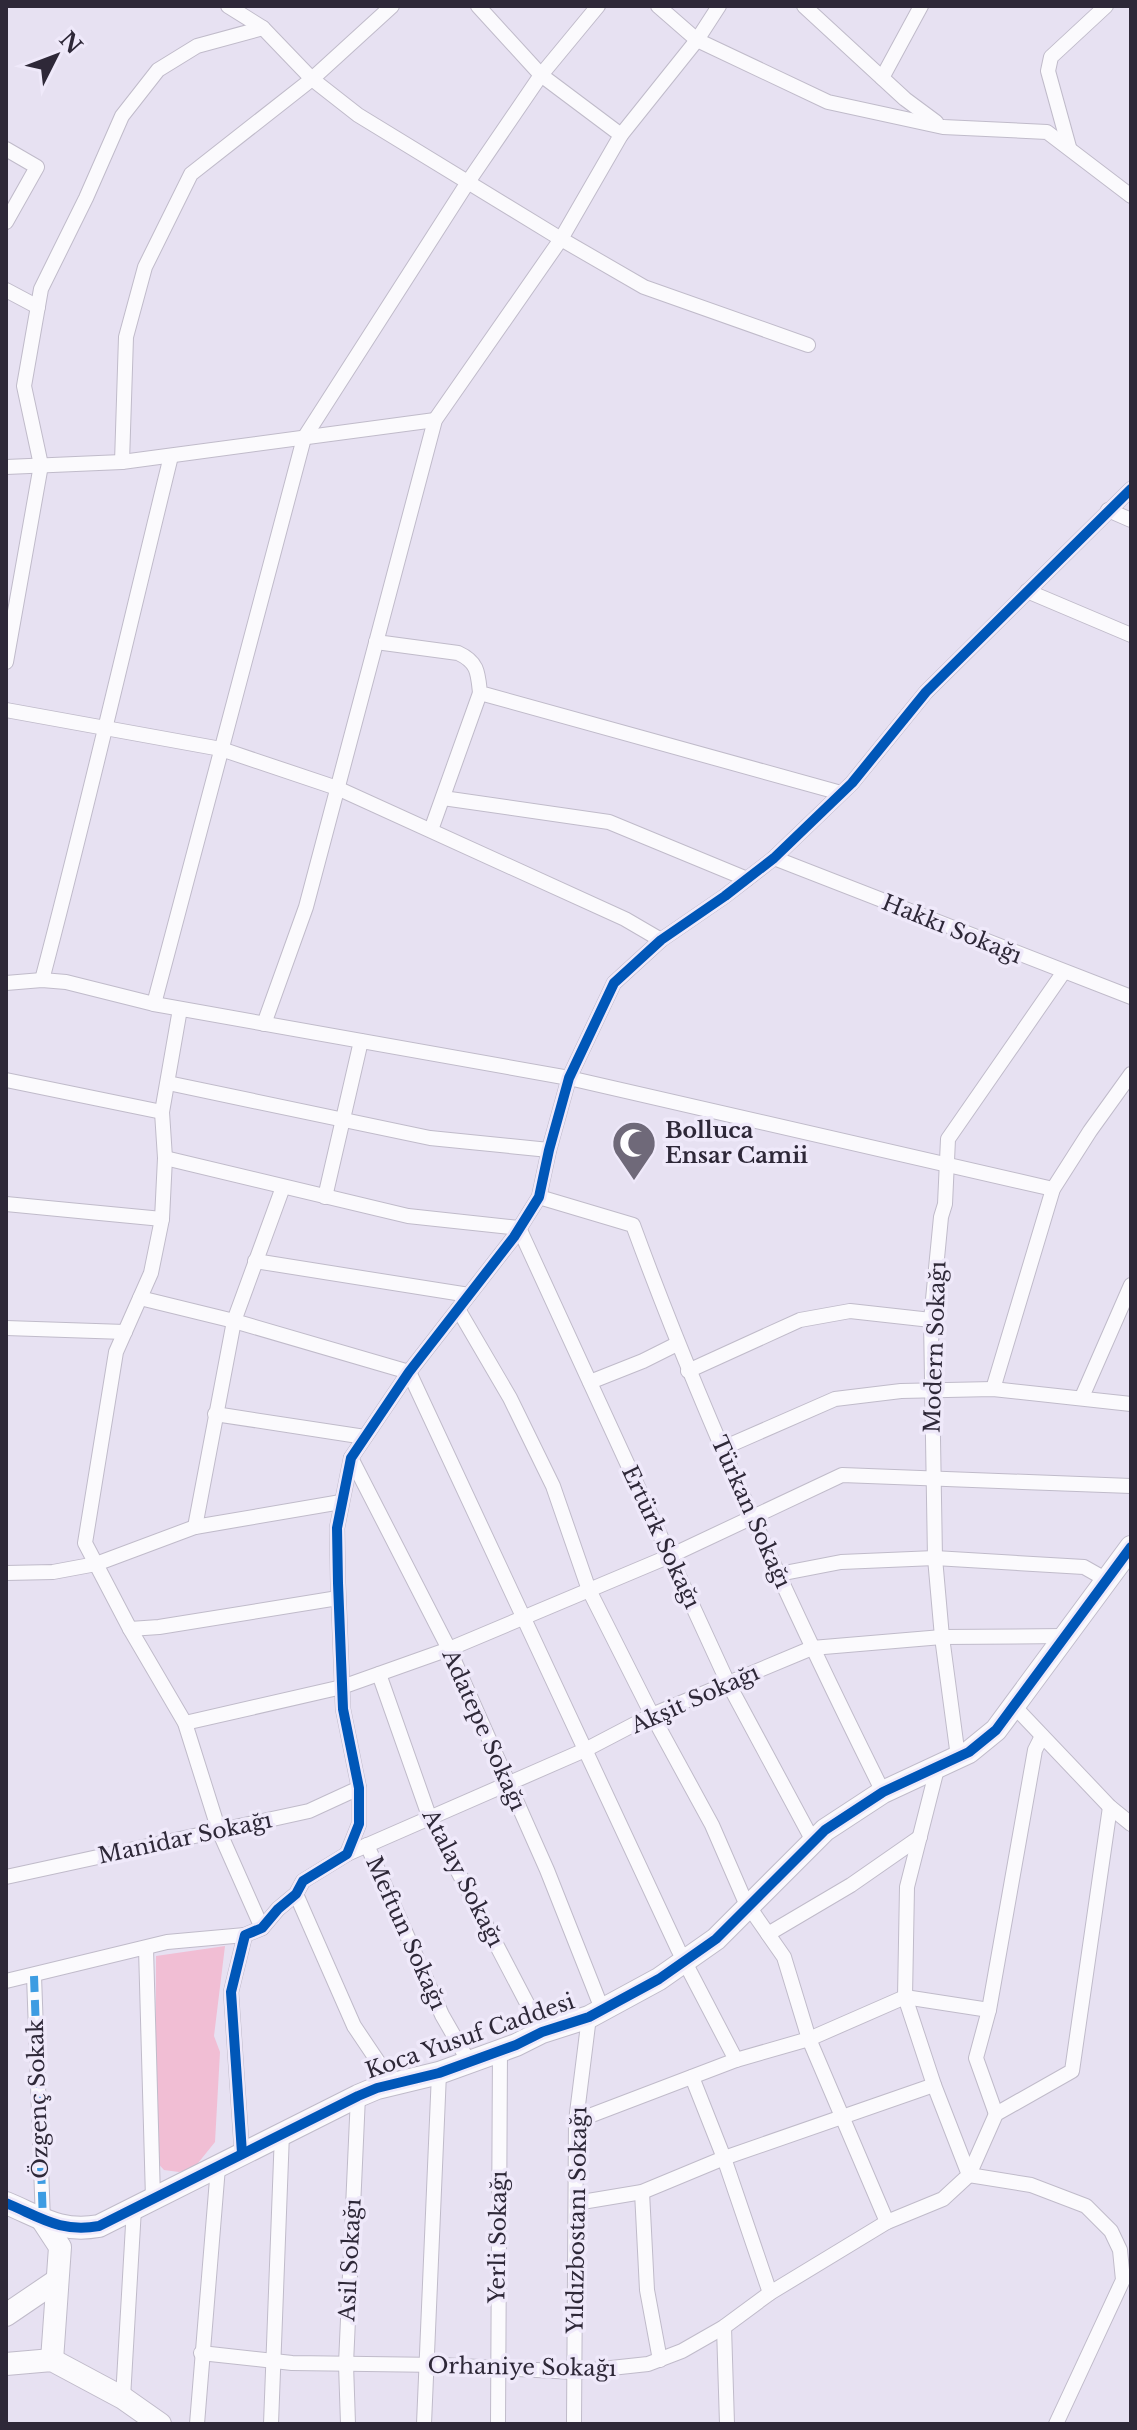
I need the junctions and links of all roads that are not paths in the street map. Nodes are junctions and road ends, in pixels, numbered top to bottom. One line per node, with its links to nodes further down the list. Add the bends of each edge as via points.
1 (228, 6): 10 (street)
2 (392, 6): 14 (street)
3 (478, 6): 12 (street)
4 (598, 6): 12 (street)
5 (658, 6): 11 (street)
6 (719, 6): 11 (street)
7 (804, 6): 13 (street)
8 (921, 6): 13 (street)
9 (1106, 6): 17 (street, via 1051,57 1048,71)
10 (263, 28): 14 (street); 24 (street, via 197,46 158,70 122,116 41,289)
11 (697, 40): 15 (street, via 828,102); 16 (street)
12 (541, 75): 16 (street); 19 (street)
13 (882, 78): 15 (street)
14 (312, 79): 19 (street, via 358,115); 29 (street, via 191,174 168,219 145,267 126,337)
15 (943, 127): 17 (street, via 1047,132)
16 (621, 135): 22 (street)
17 (1069, 147): 20 (street)
18 (6, 149): 21 (street, via 37,167)
19 (468, 182): 22 (street); 27 (street)
20 (1131, 196)
21 (6, 222)
22 (561, 239): 25 (street, via 644,287); 26 (street)
23 (6, 290): 24 (street)
24 (38, 307): 30 (street, via 24,386)
25 (808, 345)
26 (435, 420): 27 (street); 37 (street)
27 (304, 438): 28 (street); 42 (street)
28 (171, 456): 29 (street); 41 (street)
29 (122, 462): 30 (street)
30 (41, 465): 31 (street); 38 (street)
31 (6, 467)
32 (1131, 489): 33 (street)
33 (1108, 510): 34 (street); 35 (street)
34 (1131, 520)
35 (1027, 591): 36 (street); 44 (street, via 926,692)
36 (1131, 635)
37 (376, 642): 39 (street, via 458,653 477,666); 43 (street)
38 (6, 662)
39 (480, 693): 44 (street); 45 (street)
40 (6, 710): 41 (street)
41 (104, 728): 42 (street); 51 (street)
42 (221, 749): 43 (street); 54 (street)
43 (337, 788): 46 (street); 56 (street, via 306,907)
44 (841, 793): 47 (street)
45 (443, 798): 46 (street); 48 (street, via 609,822)
46 (431, 830): 49 (street)
47 (774, 858): 48 (street); 50 (street, Hakkı Sokağı)
48 (747, 879): 49 (street)
49 (661, 940): 59 (street, via 614,983)
50 (1063, 973): 53 (street, Hakkı Sokağı); 66 (street, Modern Sokağı, via 948,1139)
51 (42, 980): 52 (street); 54 (street)
52 (6, 983)
53 (1131, 997)
54 (154, 1004): 55 (street)
55 (180, 1009): 56 (street); 61 (street)
56 (264, 1024): 57 (street)
57 (361, 1041): 59 (street); 63 (street)
58 (1131, 1074): 68 (street)
59 (569, 1078): 64 (street); 66 (street)
60 (6, 1080): 62 (street)
61 (168, 1083): 62 (street); 63 (street)
62 (162, 1112): 65 (street)
63 (344, 1121): 64 (street, via 430,1138); 69 (street)
64 (549, 1150): 70 (street)
65 (165, 1158): 67 (street); 72 (street)
66 (948, 1166): 68 (street); 79 (street, Modern Sokağı)
67 (283, 1187): 69 (street); 74 (street)
68 (1053, 1189): 87 (street)
69 (325, 1197): 73 (street, via 408,1216)
70 (539, 1197): 73 (street); 83 (street, Türkan Sokağı, via 633,1225)
71 (6, 1204): 72 (street)
72 (162, 1219): 77 (street)
73 (519, 1228): 76 (street); 86 (street, Ertürk Sokağı)
74 (255, 1261): 76 (street); 80 (street)
75 (1131, 1285): 89 (street)
76 (469, 1295): 78 (street)
77 (140, 1298): 80 (street); 82 (street)
78 (458, 1309): 85 (street); 107 (street, via 553,1486)
79 (931, 1320): 84 (street, via 850,1311 800,1320); 88 (street, Modern Sokağı)
80 (234, 1321): 85 (street); 91 (street)
81 (6, 1328): 82 (street)
82 (125, 1332): 103 (street, via 116,1352 85,1543)
83 (677, 1344): 84 (street, Türkan Sokağı); 86 (street)
84 (688, 1371): 93 (street, Türkan Sokağı)
85 (409, 1372): 92 (street); 109 (street)
86 (590, 1382): 101 (street, Ertürk Sokağı)
87 (993, 1389): 88 (street); 89 (street)
88 (930, 1390): 93 (street, via 835,1399); 95 (street, Modern Sokağı)
89 (1082, 1397): 90 (street)
90 (1131, 1404)
91 (215, 1414): 92 (street); 99 (street)
92 (365, 1437): 94 (street)
93 (723, 1448): 98 (street, Türkan Sokağı)
94 (351, 1458): 97 (street); 114 (street, Adatepe Sokağı)
95 (933, 1477): 96 (street); 98 (street, via 842,1475); 102 (street, Modern Sokağı)
96 (1131, 1486)
97 (341, 1502): 99 (street); 108 (street)
98 (753, 1517): 101 (street); 105 (street, Türkan Sokağı)
99 (195, 1527): 103 (street)
100 (1131, 1547): 106 (street, Koca Yusuf Caddesi)
101 (670, 1556): 107 (street); 116 (street, Ertürk Sokağı)
102 (935, 1558): 105 (street, via 841,1562); 106 (street, via 1084,1567); 112 (street, Modern Sokağı)
103 (96, 1564): 104 (street); 110 (street)
104 (6, 1573)
105 (779, 1574): 113 (street, Türkan Sokağı)
106 (1107, 1580): 111 (street, Koca Yusuf Caddesi)
107 (589, 1590): 109 (street); 119 (street)
108 (338, 1598): 110 (street); 117 (street)
109 (524, 1617): 114 (street); 122 (street)
110 (130, 1629): 120 (street)
111 (1065, 1636): 112 (street, Akşit Sokağı); 118 (street, Koca Yusuf Caddesi)
112 (942, 1637): 113 (street, Akşit Sokağı); 123 (street, Modern Sokağı)
113 (812, 1648): 116 (street, Akşit Sokağı); 127 (street, Türkan Sokağı)
114 (449, 1649): 115 (street); 125 (street, Adatepe Sokağı)
115 (379, 1674): 117 (street); 129 (street, Atalay Sokağı)
116 (728, 1683): 119 (street, Akşit Sokağı); 133 (street, Ertürk Sokağı)
117 (342, 1687): 120 (street); 126 (street)
118 (1014, 1706): 121 (street); 123 (street, Koca Yusuf Caddesi, via 996,1730)
119 (652, 1715): 122 (street, Akşit Sokağı); 138 (street, via 712,1825)
120 (185, 1723): 131 (street)
121 (1042, 1736): 128 (street); 147 (street, via 1035,1750)
122 (585, 1750): 125 (street, Akşit Sokağı); 143 (street)
123 (958, 1757): 124 (street, Koca Yusuf Caddesi)
124 (937, 1769): 127 (street, Koca Yusuf Caddesi); 132 (street)
125 (506, 1783): 129 (street, Akşit Sokağı); 148 (street, Adatepe Sokağı, via 547,1870)
126 (359, 1788): 131 (street, Manidar Sokağı, via 309,1811); 135 (street, via 359,1824)
127 (883, 1792): 133 (street, Koca Yusuf Caddesi)
128 (1110, 1807): 130 (street); 159 (street, via 1072,2071)
129 (429, 1816): 134 (street, Akşit Sokağı); 149 (street, Atalay Sokağı)
130 (1131, 1824)
131 (219, 1831): 136 (street, Manidar Sokağı); 139 (street)
132 (920, 1837): 140 (street); 146 (street, via 907,1887)
133 (813, 1841): 138 (street, Koca Yusuf Caddesi)
134 (367, 1845): 135 (street, Akşit Sokağı); 153 (street, Meftun Sokağı, via 442,2015)
135 (347, 1854): 137 (street, Akşit Sokağı, via 303,1881)
136 (6, 1877)
137 (296, 1894): 139 (street, Akşit Sokağı); 156 (street, via 354,2026)
138 (748, 1906): 140 (street); 143 (street, Koca Yusuf Caddesi, via 716,1939)
139 (262, 1928): 141 (street)
140 (768, 1934): 150 (street, via 784,1957)
141 (245, 1935): 142 (street); 163 (street, via 231,1992)
142 (146, 1948): 144 (street); 169 (street)
143 (684, 1961): 148 (street, Koca Yusuf Caddesi); 152 (street)
144 (34, 1976): 145 (street); 171 (street, Özgenç Sokak)
145 (6, 1981)
146 (905, 1997): 147 (street); 150 (street); 157 (street)
147 (989, 2010): 159 (street, via 976,2058)
148 (595, 2013): 149 (street, Koca Yusuf Caddesi); 161 (street, Yıldızbostanı Sokağı)
149 (542, 2032): 151 (street, Koca Yusuf Caddesi)
150 (809, 2039): 152 (street); 160 (street)
151 (500, 2049): 153 (street, Koca Yusuf Caddesi); 186 (street, Yerli Sokağı)
152 (736, 2060): 155 (street)
153 (469, 2062): 154 (street, Koca Yusuf Caddesi)
154 (439, 2073): 156 (street, Koca Yusuf Caddesi); 185 (street)
155 (692, 2077): 161 (street); 164 (street)
156 (393, 2084): 158 (street, Koca Yusuf Caddesi)
157 (934, 2085): 160 (street); 166 (street)
158 (358, 2096): 162 (street, Koca Yusuf Caddesi); 184 (street, Asil Sokağı)
159 (996, 2114): 166 (street)
160 (840, 2117): 164 (street); 172 (street)
161 (576, 2121): 170 (street, Yıldızbostanı Sokağı)
162 (282, 2133): 163 (street, Koca Yusuf Caddesi); 182 (street)
163 (242, 2153): 165 (street, Koca Yusuf Caddesi)
164 (724, 2158): 167 (street); 176 (street)
165 (218, 2167): 169 (street, Koca Yusuf Caddesi); 179 (street)
166 (969, 2175): 172 (street, Orhaniye Sokağı, via 943,2199); 197 (street, via 1031,2185 1086,2206 1111,2231 1120,2250 1123,2280)
167 (642, 2192): 170 (street); 181 (street, via 647,2290)
168 (6, 2203): 171 (street)
169 (144, 2203): 173 (street, Koca Yusuf Caddesi, via 99,2226); 188 (street)
170 (576, 2203): 187 (street, Yıldızbostanı Sokağı)
171 (43, 2221): 173 (street); 174 (street)
172 (887, 2222): 176 (street, Orhaniye Sokağı)
173 (78, 2230): 174 (street)
174 (60, 2247): 175 (street)
175 (56, 2281): 177 (street); 180 (street)
176 (770, 2293): 178 (street, Orhaniye Sokağı)
177 (6, 2315)
178 (724, 2327): 181 (street, Orhaniye Sokağı); 196 (street)
179 (201, 2353): 182 (street, Orhaniye Sokağı); 190 (street)
180 (52, 2360): 183 (street); 188 (street)
181 (660, 2360): 187 (street, Orhaniye Sokağı)
182 (274, 2361): 184 (street, Orhaniye Sokağı); 191 (street)
183 (6, 2364)
184 (346, 2364): 185 (street, Orhaniye Sokağı); 192 (street, Asil Sokağı)
185 (428, 2365): 186 (street, Orhaniye Sokağı); 193 (street)
186 (497, 2368): 187 (street, Orhaniye Sokağı); 194 (street, Yerli Sokağı)
187 (574, 2372): 195 (street, Yıldızbostanı Sokağı)
188 (123, 2398): 189 (street)
189 (160, 2424)
190 (197, 2424)
191 (271, 2424)
192 (348, 2424)
193 (424, 2424)
194 (498, 2424)
195 (574, 2424)
196 (727, 2424)
197 (1056, 2424)

